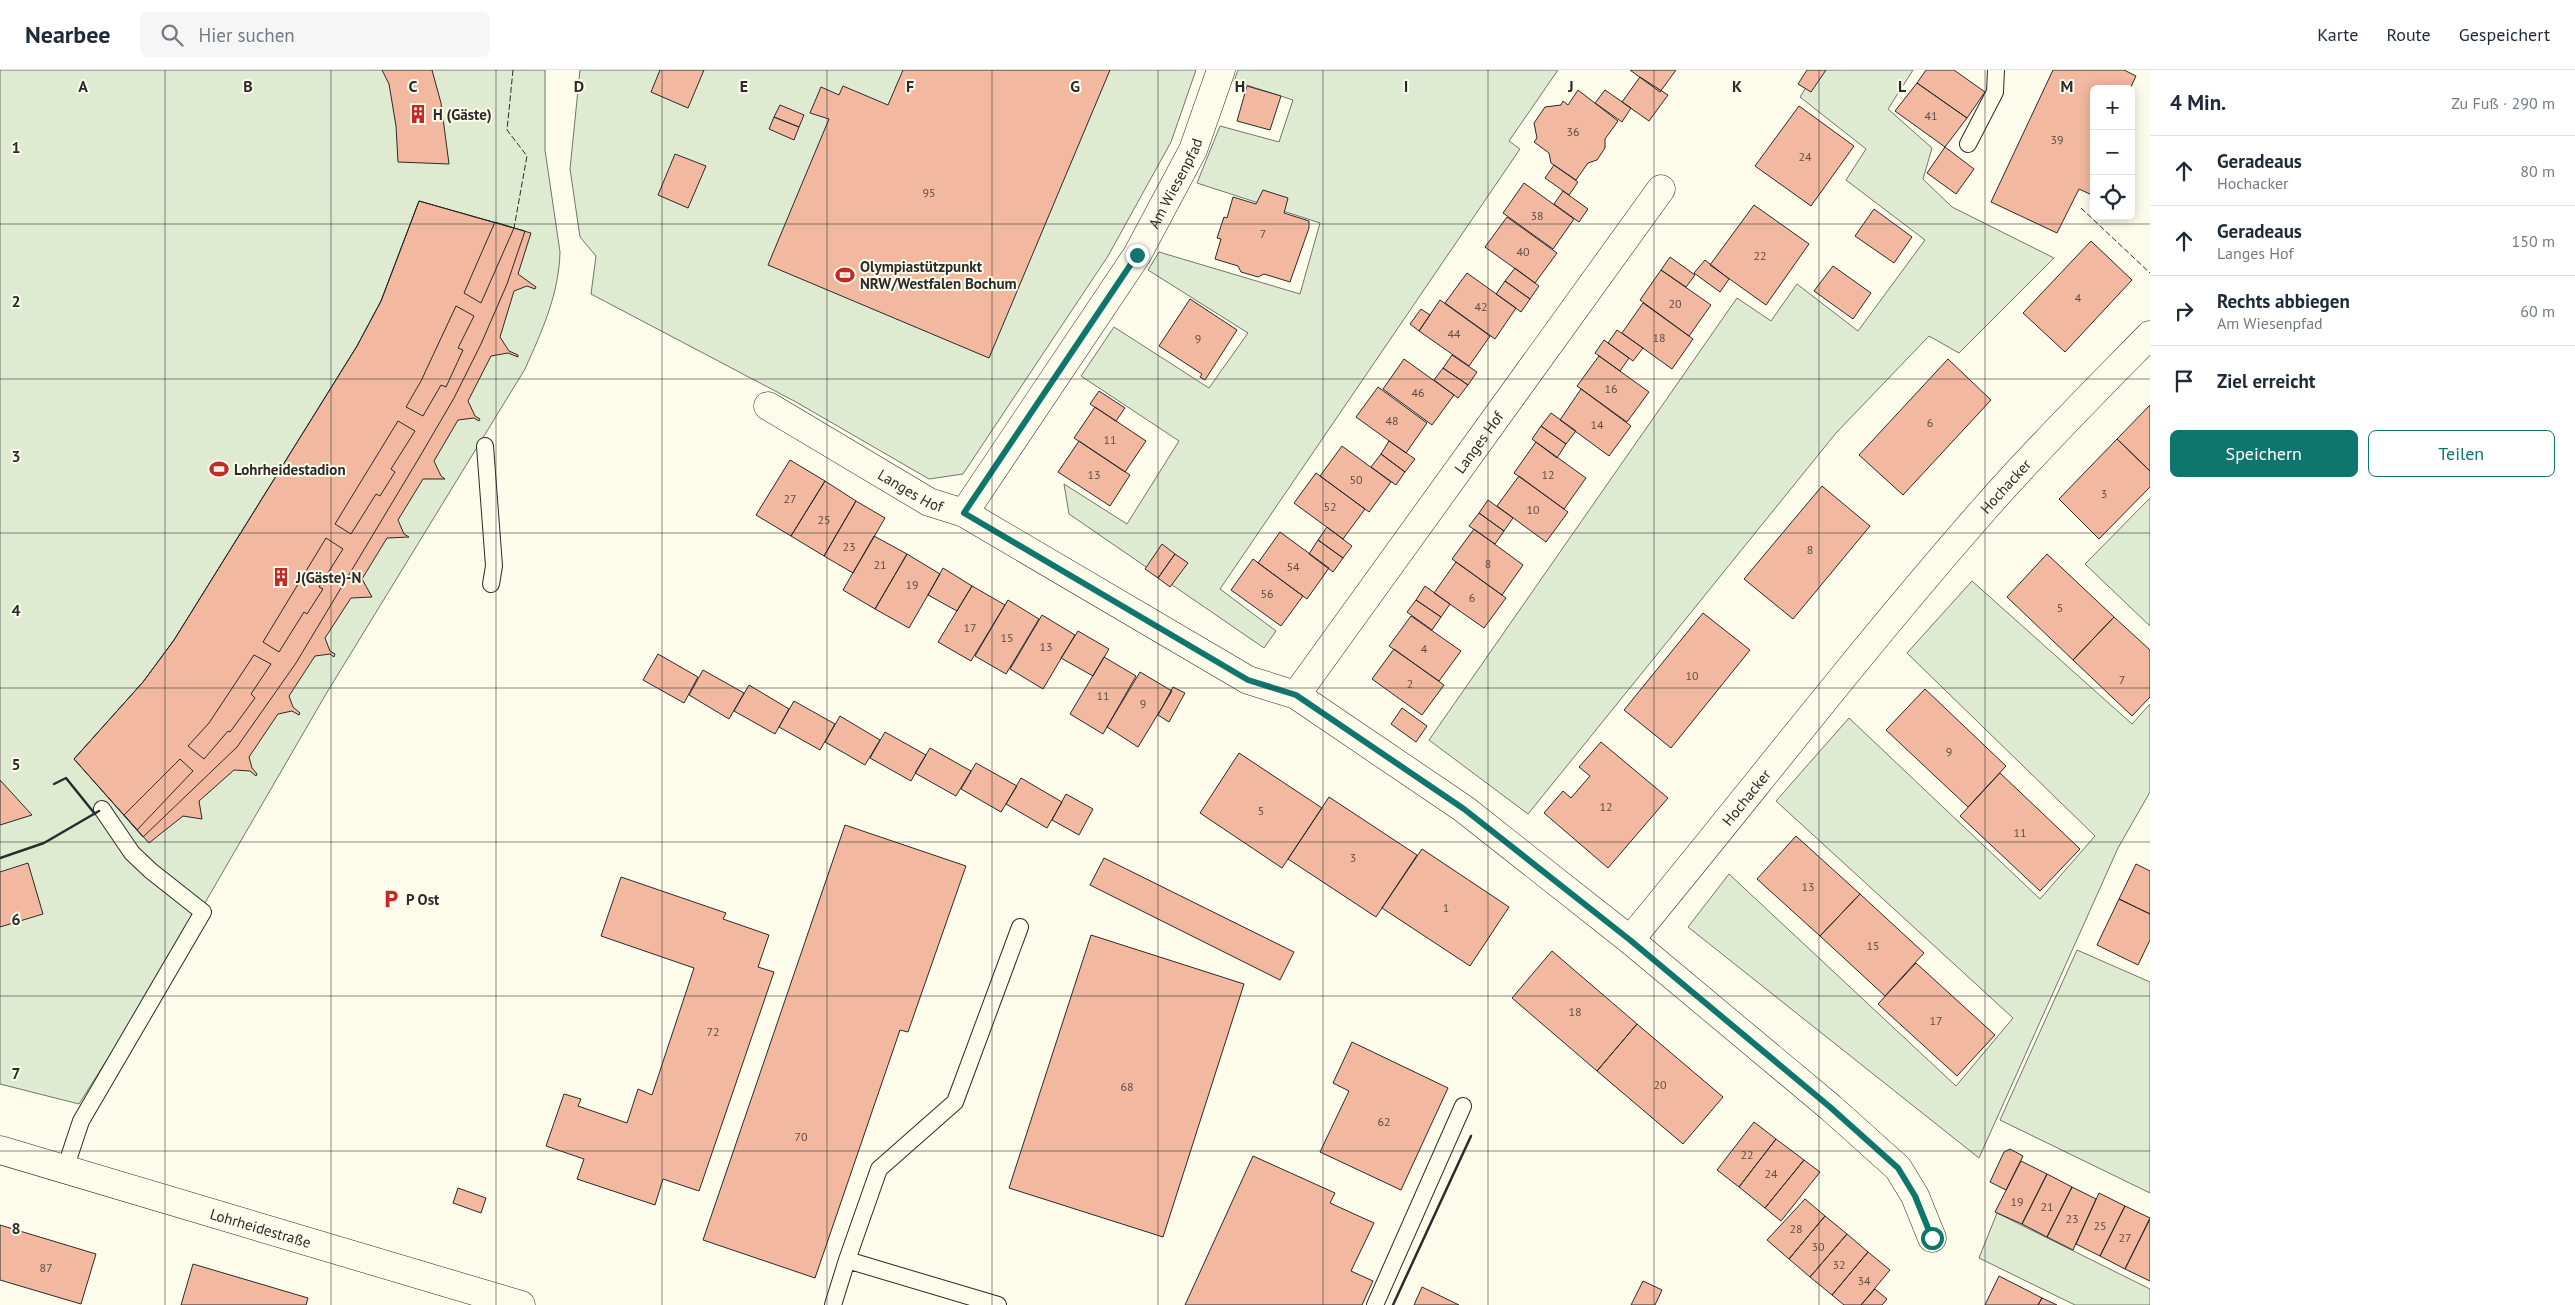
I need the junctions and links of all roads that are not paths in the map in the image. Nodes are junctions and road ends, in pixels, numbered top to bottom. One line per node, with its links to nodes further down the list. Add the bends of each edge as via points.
1 (1221, 70): 8 (street, Am Wiesenpfad, via 1193,150 1137,255)
2 (1996, 70): 3 (lane, via 1994,92)
3 (1968, 144)
4 (1661, 188): 10 (street, Langes Hof)
5 (2150, 335): 13 (street, Hochacker, via 1986,506)
6 (768, 406): 8 (street, Langes Hof, via 929,502)
7 (485, 446): 9 (lane, via 494,566)
8 (964, 513): 10 (street, Langes Hof, via 1248,680)
9 (491, 584)
10 (1296, 695): 13 (street, Langes Hof, via 1464,809)
11 (102, 809): 16 (lane, via 132,854 203,912 82,1121)
12 (1020, 926): 18 (lane, via 955,1102 879,1169)
13 (1630, 940): 17 (street, via 1898,1168 1915,1196)
14 (1463, 1106): 22 (lane)
15 (0, 1150): 16 (street, Lohrheidestraße)
16 (64, 1169): 19 (street, Lohrheidestraße)
17 (1932, 1238)
18 (847, 1260): 20 (lane); 21 (lane)
19 (522, 1305)
20 (833, 1305)
21 (998, 1305)
22 (1375, 1305)

